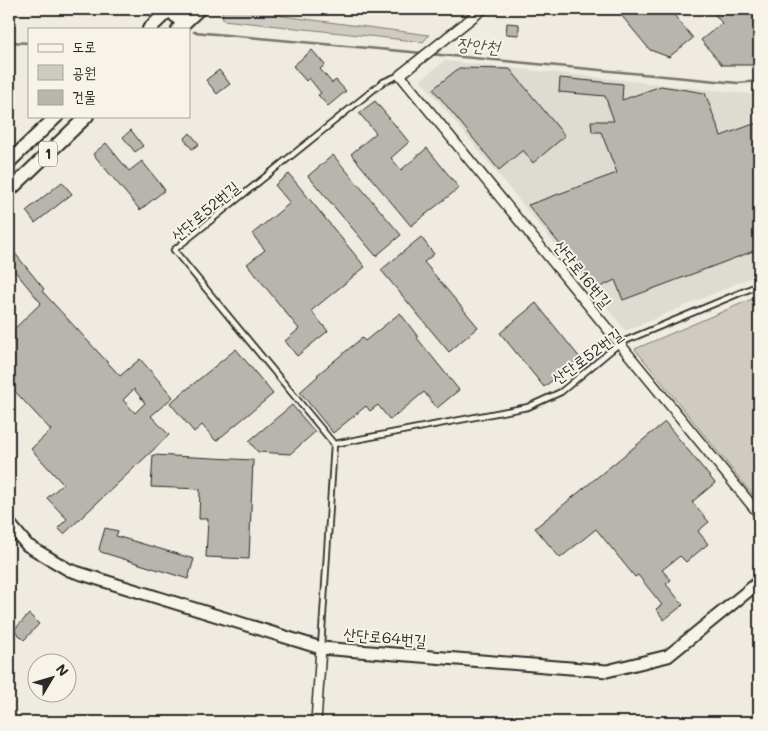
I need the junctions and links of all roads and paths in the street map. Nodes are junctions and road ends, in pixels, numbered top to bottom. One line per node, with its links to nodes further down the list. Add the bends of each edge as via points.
1 (169, 9): 4 (street); 5 (main road)
2 (199, 9): 4 (main road)
3 (483, 9): 6 (street)
4 (181, 26)
5 (150, 28)
6 (400, 75): 12 (street, 산단로16번길); 13 (lane, 산단로52번길, via 382,82 174,250)
7 (55, 118): 9 (main road, 1)
8 (85, 118): 10 (main road, 1)
9 (9, 162)
10 (9, 191)
11 (759, 285): 12 (lane, 산단로52번길)
12 (620, 343): 13 (lane, 산단로52번길, via 561,392 528,407); 14 (street, 산단로16번길)
13 (334, 444): 17 (lane)
14 (759, 514)
15 (9, 522): 17 (street, 산단로64번길, via 27,545 68,570)
16 (759, 582): 17 (street, 산단로64번길, via 668,656 607,671)
17 (321, 648): 18 (street)
18 (316, 722)

